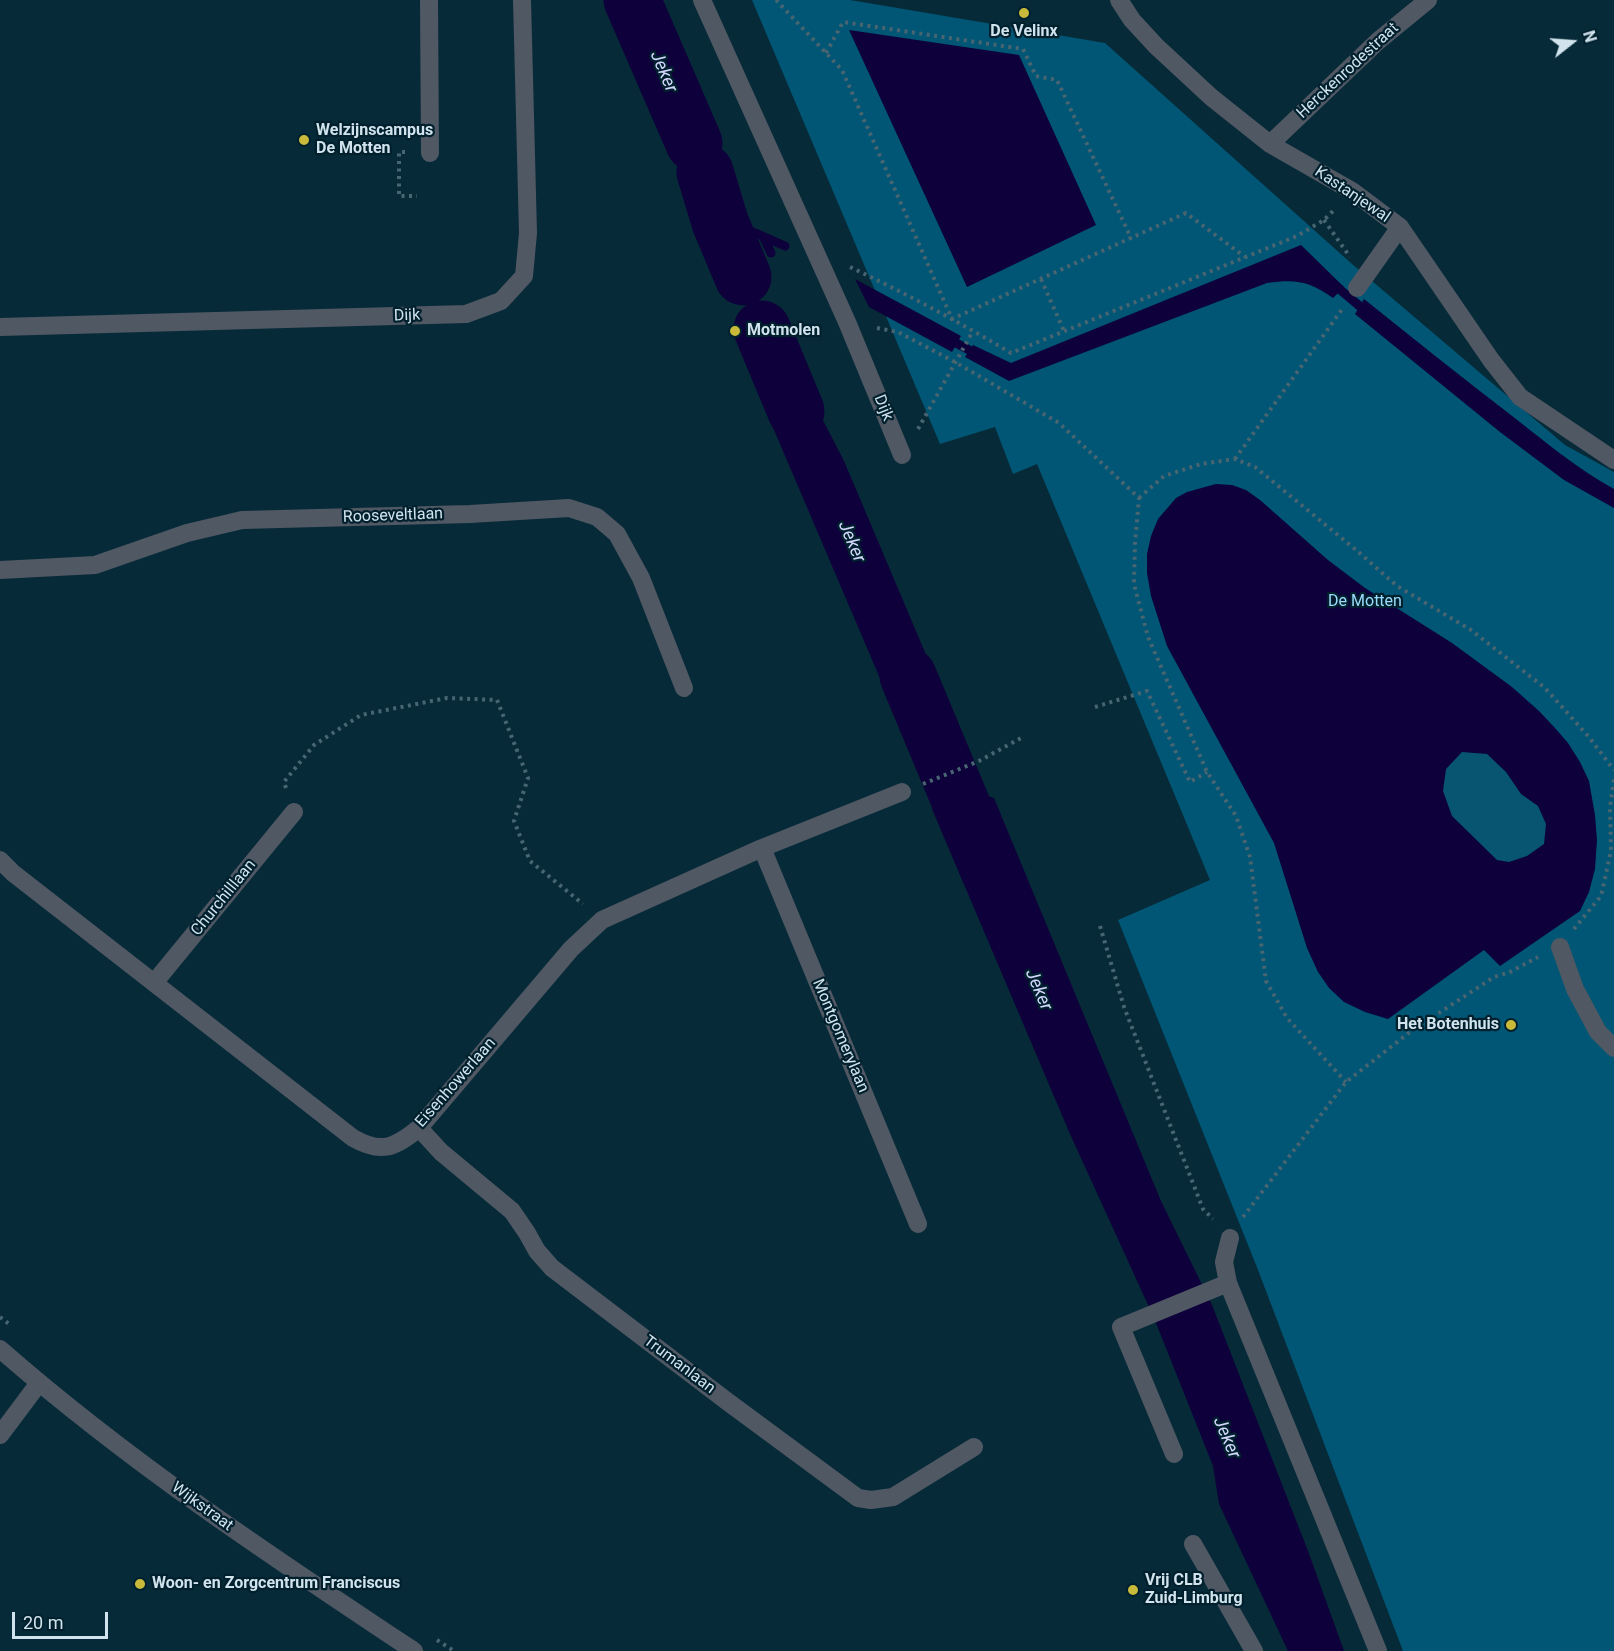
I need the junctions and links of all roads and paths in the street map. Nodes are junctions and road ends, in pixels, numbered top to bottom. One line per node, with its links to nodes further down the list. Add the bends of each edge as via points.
1 (429, 0): 9 (street)
2 (522, 0): 22 (street, Dijk, via 528,233 524,276 501,301 466,314)
3 (702, 0): 15 (street, Dijk)
4 (776, 0): 7 (path)
5 (1119, 0): 8 (street, Kastanjewal, via 1156,46)
6 (1428, 0): 8 (street, Herckenrodestraat, via 1378,41)
7 (826, 53): 14 (path, via 843,22 1023,49 1036,76 1058,80); 19 (path, via 842,70)
8 (1270, 144): 13 (street, Kastanjewal, via 1352,191)
9 (430, 153): 10 (path, via 399,152 399,196)
10 (417, 196)
11 (1324, 220): 18 (path)
12 (1313, 227): 16 (path)
13 (1400, 227): 18 (street); 28 (street, Kastanjewal, via 1520,397)
14 (1131, 238): 16 (path, via 1186,213); 17 (path)
15 (814, 250): 19 (path); 20 (street, Dijk)
16 (1245, 257): 24 (path)
17 (1041, 279): 19 (path); 24 (path)
18 (1361, 282)
19 (952, 319): 23 (path)
20 (847, 322): 25 (path, via 898,333); 26 (street, Dijk)
21 (1330, 325): 27 (path)
22 (0, 327)
23 (974, 331): 24 (path, via 1011,353); 25 (path)
24 (1064, 331)
25 (955, 362): 26 (path); 29 (path, via 1059,423)
26 (902, 454)
27 (1235, 459): 29 (path, via 1201,464 1164,476); 34 (path, via 1255,466 1288,492 1396,586 1471,630 1545,688)
28 (1614, 460)
29 (1139, 498): 35 (path, via 1134,584 1148,637)
30 (0, 570): 31 (street, Rooseveltlaan, via 94,565 187,533 242,520 569,508 597,518 617,534 641,578)
31 (684, 688)
32 (1095, 707): 35 (path, via 1147,691 1190,782)
33 (1021, 738): 37 (path, via 979,761)
34 (1614, 770)
35 (1207, 772): 46 (path, via 1236,816 1250,857 1266,981 1287,1017)
36 (1614, 779): 43 (path, via 1611,851 1601,896)
37 (902, 792): 39 (street, Eisenhowerlaan)
38 (294, 812): 41 (path, via 284,782 314,745 361,715 447,698 497,700 528,778 514,821 530,861); 44 (street, Churchilllaan)
39 (762, 848): 41 (street, Eisenhowerlaan); 48 (street, Montgomerylaan)
40 (0, 860): 44 (street, Eisenhowerlaan)
41 (602, 920): 47 (street, Eisenhowerlaan, via 571,949)
42 (1100, 926): 49 (path, via 1124,1006 1203,1209)
43 (1560, 947): 45 (street, via 1575,989 1598,1032); 46 (path, via 1494,977 1410,1032)
44 (154, 983): 47 (street, Eisenhowerlaan, via 366,1146 385,1148 404,1140)
45 (1614, 1047)
46 (1346, 1082): 49 (path)
47 (418, 1128): 54 (street, Trumanlaan, via 512,1211 552,1268 858,1498 893,1497)
48 (918, 1224)
49 (1230, 1238): 50 (street, via 1224,1262)
50 (1228, 1283): 55 (street, via 1120,1327); 59 (street)
51 (0, 1349): 52 (street, Wijkstraat)
52 (39, 1383): 53 (street); 57 (street, Wijkstraat, via 211,1515)
53 (0, 1435)
54 (974, 1447)
55 (1174, 1454)
56 (1193, 1544): 58 (street)
57 (414, 1651)
58 (1254, 1651)
59 (1378, 1651)

